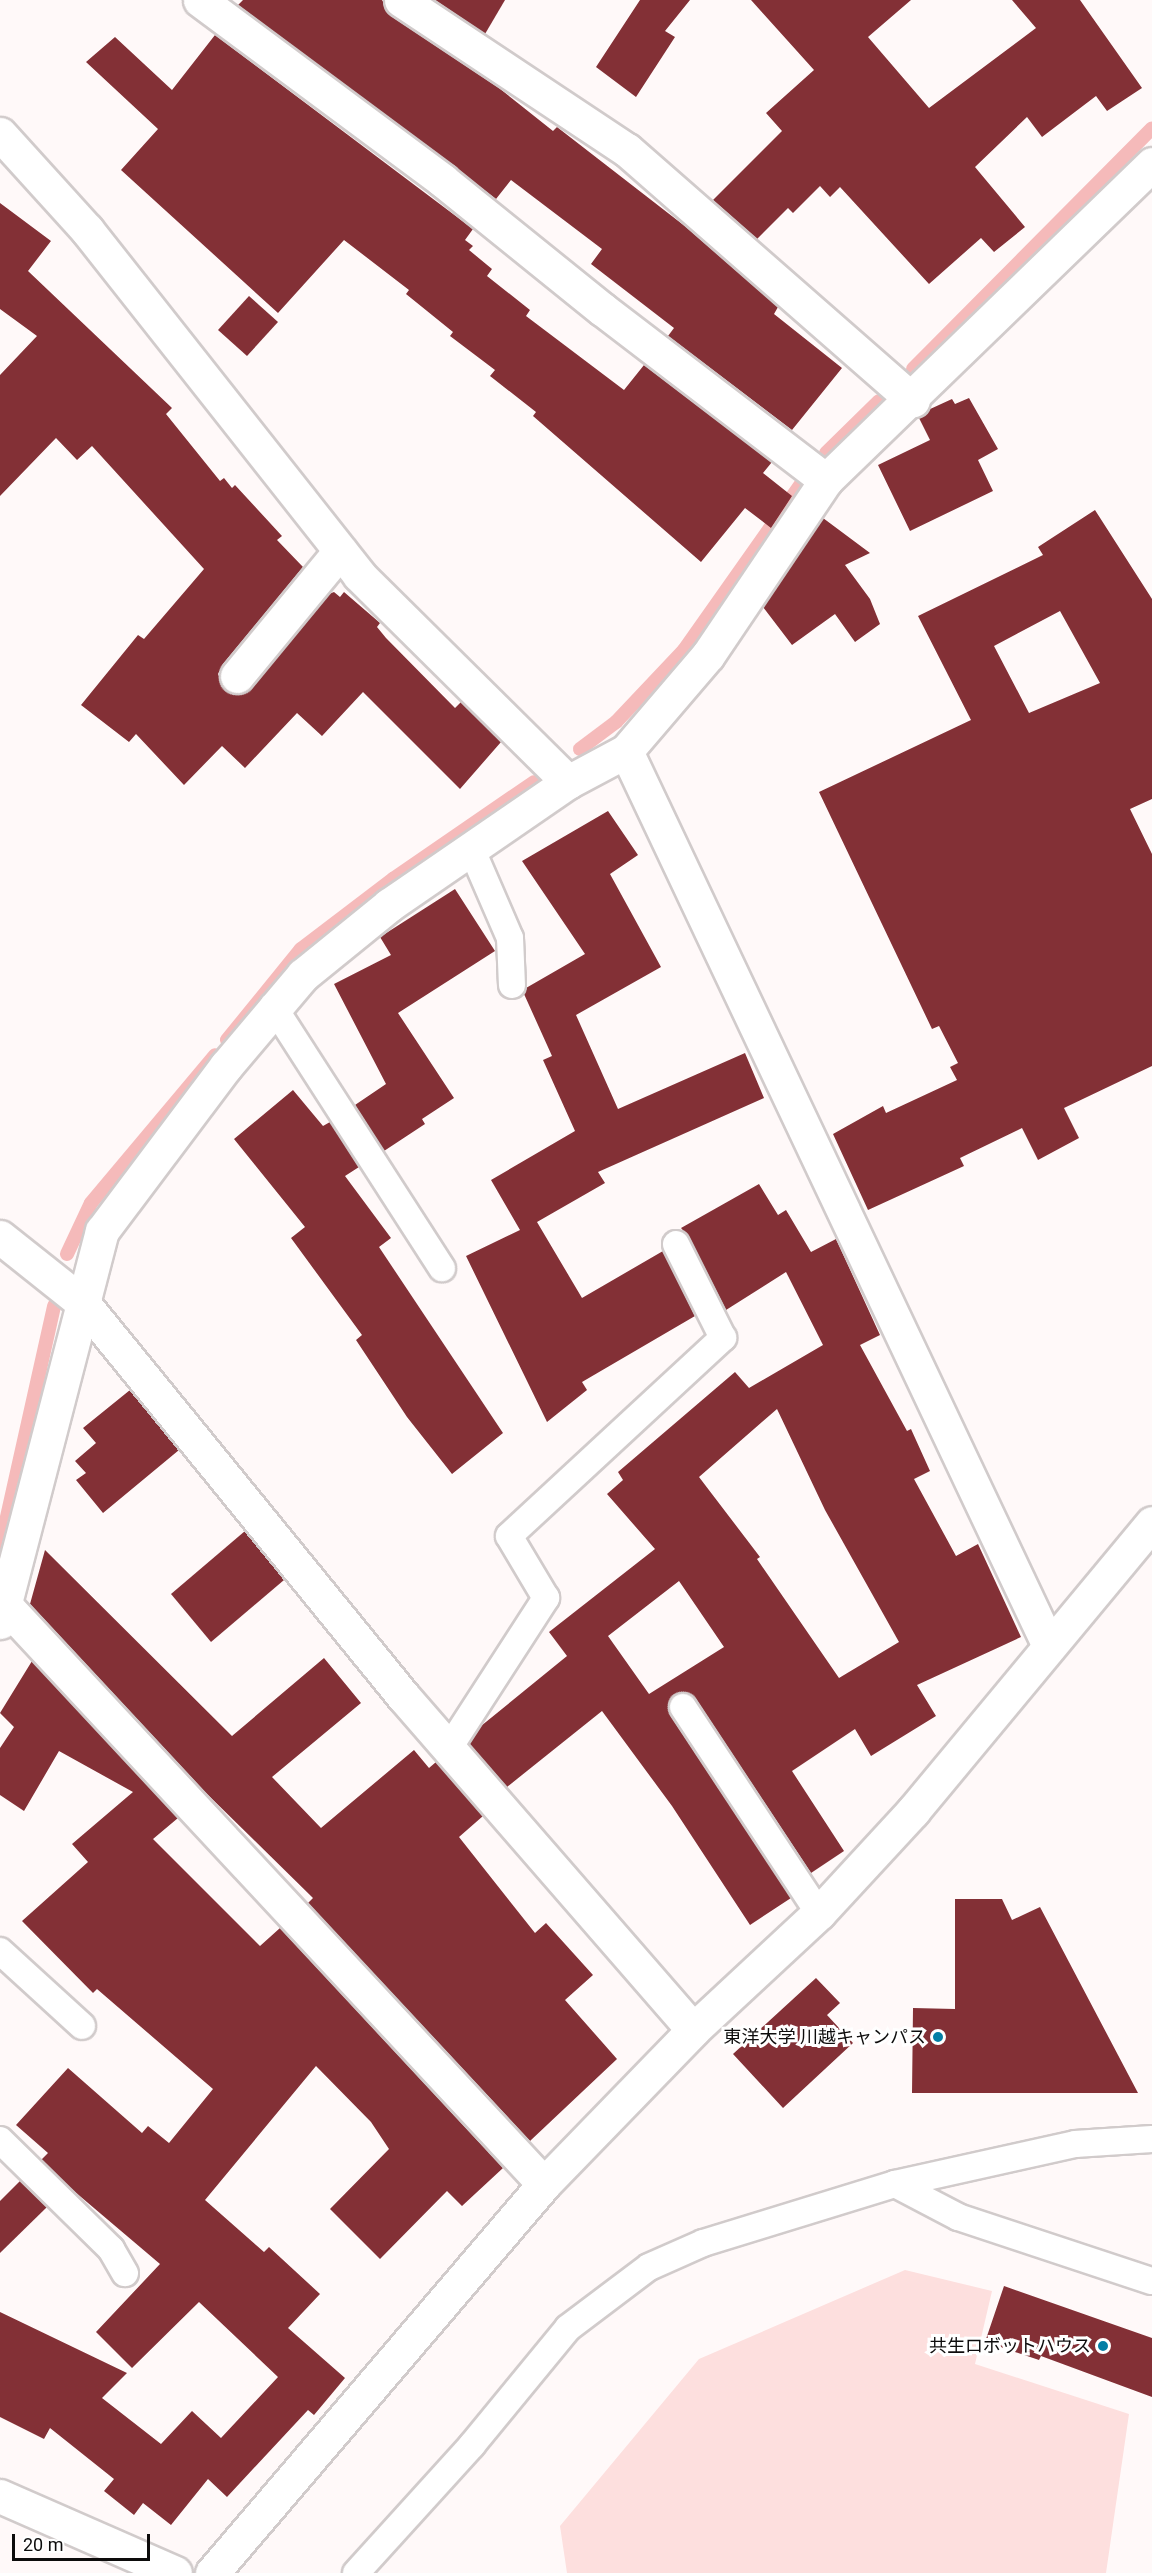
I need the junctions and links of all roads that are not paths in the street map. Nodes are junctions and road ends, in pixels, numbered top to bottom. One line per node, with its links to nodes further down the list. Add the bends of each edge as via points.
1 (200, 0): 6 (street, via 442,180 602,309)
2 (401, 0): 5 (street, via 627,150)
3 (0, 134): 7 (street, via 87,230)
4 (1152, 164): 5 (street, via 1013,295)
5 (913, 400): 6 (street)
6 (826, 480): 9 (street, via 708,655)
7 (340, 551): 8 (street); 10 (street, via 359,575)
8 (237, 676)
9 (626, 751): 10 (street); 20 (street)
10 (568, 782): 11 (street)
11 (471, 848): 12 (lane, via 510,938); 13 (street, via 389,905 303,975)
12 (513, 985)
13 (273, 1006): 16 (lane); 17 (street, via 102,1231)
14 (0, 1238): 17 (street)
15 (676, 1244): 22 (lane, via 723,1338 509,1536 546,1598)
16 (442, 1268)
17 (83, 1303): 19 (street); 22 (street)
18 (1152, 1523): 20 (street)
19 (2, 1613): 29 (street)
20 (1049, 1646): 23 (street, via 913,1811)
21 (683, 1707): 23 (lane)
22 (449, 1748): 26 (street)
23 (819, 1913): 26 (street)
24 (0, 1952): 25 (lane)
25 (82, 2026)
26 (693, 2030): 29 (street)
27 (1152, 2139): 30 (lane, via 1075,2144)
28 (0, 2140): 31 (lane, via 111,2249)
29 (544, 2184): 35 (street)
30 (895, 2184): 32 (lane, via 958,2217); 36 (lane, via 703,2244 649,2267 568,2328 472,2445)
31 (124, 2273)
32 (1152, 2281)
33 (0, 2496): 34 (street)
34 (175, 2573)
35 (212, 2573)
36 (356, 2573)

